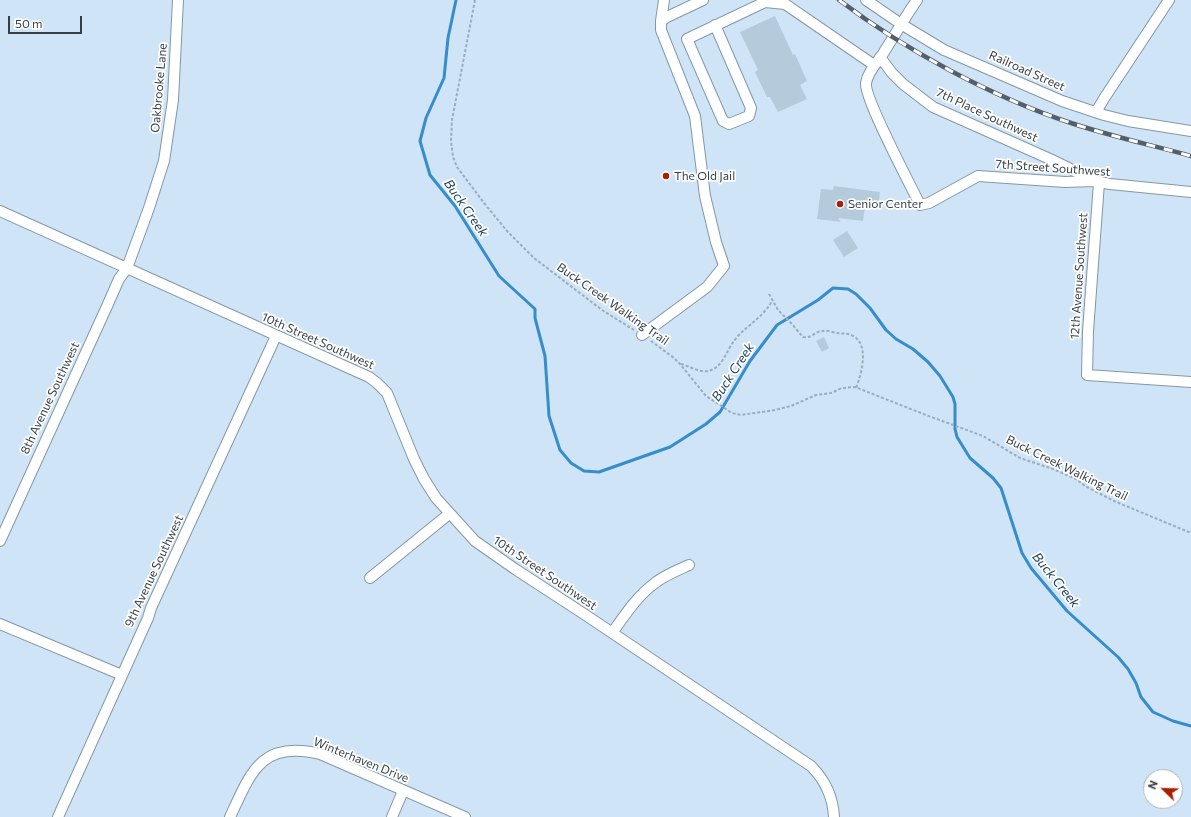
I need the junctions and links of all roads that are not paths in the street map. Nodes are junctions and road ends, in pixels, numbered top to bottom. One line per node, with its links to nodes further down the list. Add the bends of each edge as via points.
1 (178, 0): 17 (street, Oakbrooke Lane, via 174,100 164,161)
2 (664, 0): 8 (street)
3 (703, 0): 8 (street)
4 (866, 0): 9 (street, Railroad Street)
5 (917, 0): 9 (street)
6 (1169, 0): 12 (street)
7 (783, 2): 10 (street, via 765,2); 11 (street, 7th Place Southwest)
8 (661, 21): 18 (street, via 661,30 695,116 705,196 724,266 707,287)
9 (901, 24): 11 (street); 12 (street, Railroad Street, via 944,50 1055,98)
10 (715, 25): 10 (street, via 687,39 723,121 729,124 749,116 750,108)
11 (877, 61): 14 (street, 7th Place Southwest, via 933,106); 14 (street, 7th Street Southwest, via 868,77 866,89 920,205 929,203 978,176)
12 (1096, 112): 13 (street, Railroad Street, via 1128,121)
13 (1191, 131)
14 (1097, 182): 15 (street, 7th Street Southwest); 20 (street, 12th Avenue Southwest, via 1087,375)
15 (1191, 192)
16 (0, 211): 17 (street, 10th Street Southwest)
17 (127, 268): 19 (street, 10th Street Southwest); 22 (street, 8th Avenue Southwest, via 119,279)
18 (642, 335)
19 (276, 336): 21 (street, 10th Street Southwest, via 369,377 383,388 392,402 424,479); 27 (street, 9th Avenue Southwest)
20 (1191, 382)
21 (449, 514): 24 (street); 26 (street, 10th Street Southwest, via 475,541 490,552)
22 (0, 541)
23 (689, 565): 26 (street, via 647,589)
24 (370, 578)
25 (0, 624): 27 (street)
26 (612, 633): 33 (street, 10th Street Southwest, via 804,761 823,780 830,794)
27 (122, 675): 29 (street, 9th Avenue Southwest)
28 (403, 791): 30 (street, Winterhaven Drive, via 320,754 304,750 285,751 263,760 257,766 246,782); 31 (street); 32 (street, Winterhaven Drive)
29 (58, 817)
30 (230, 817)
31 (392, 817)
32 (465, 817)
33 (834, 817)

